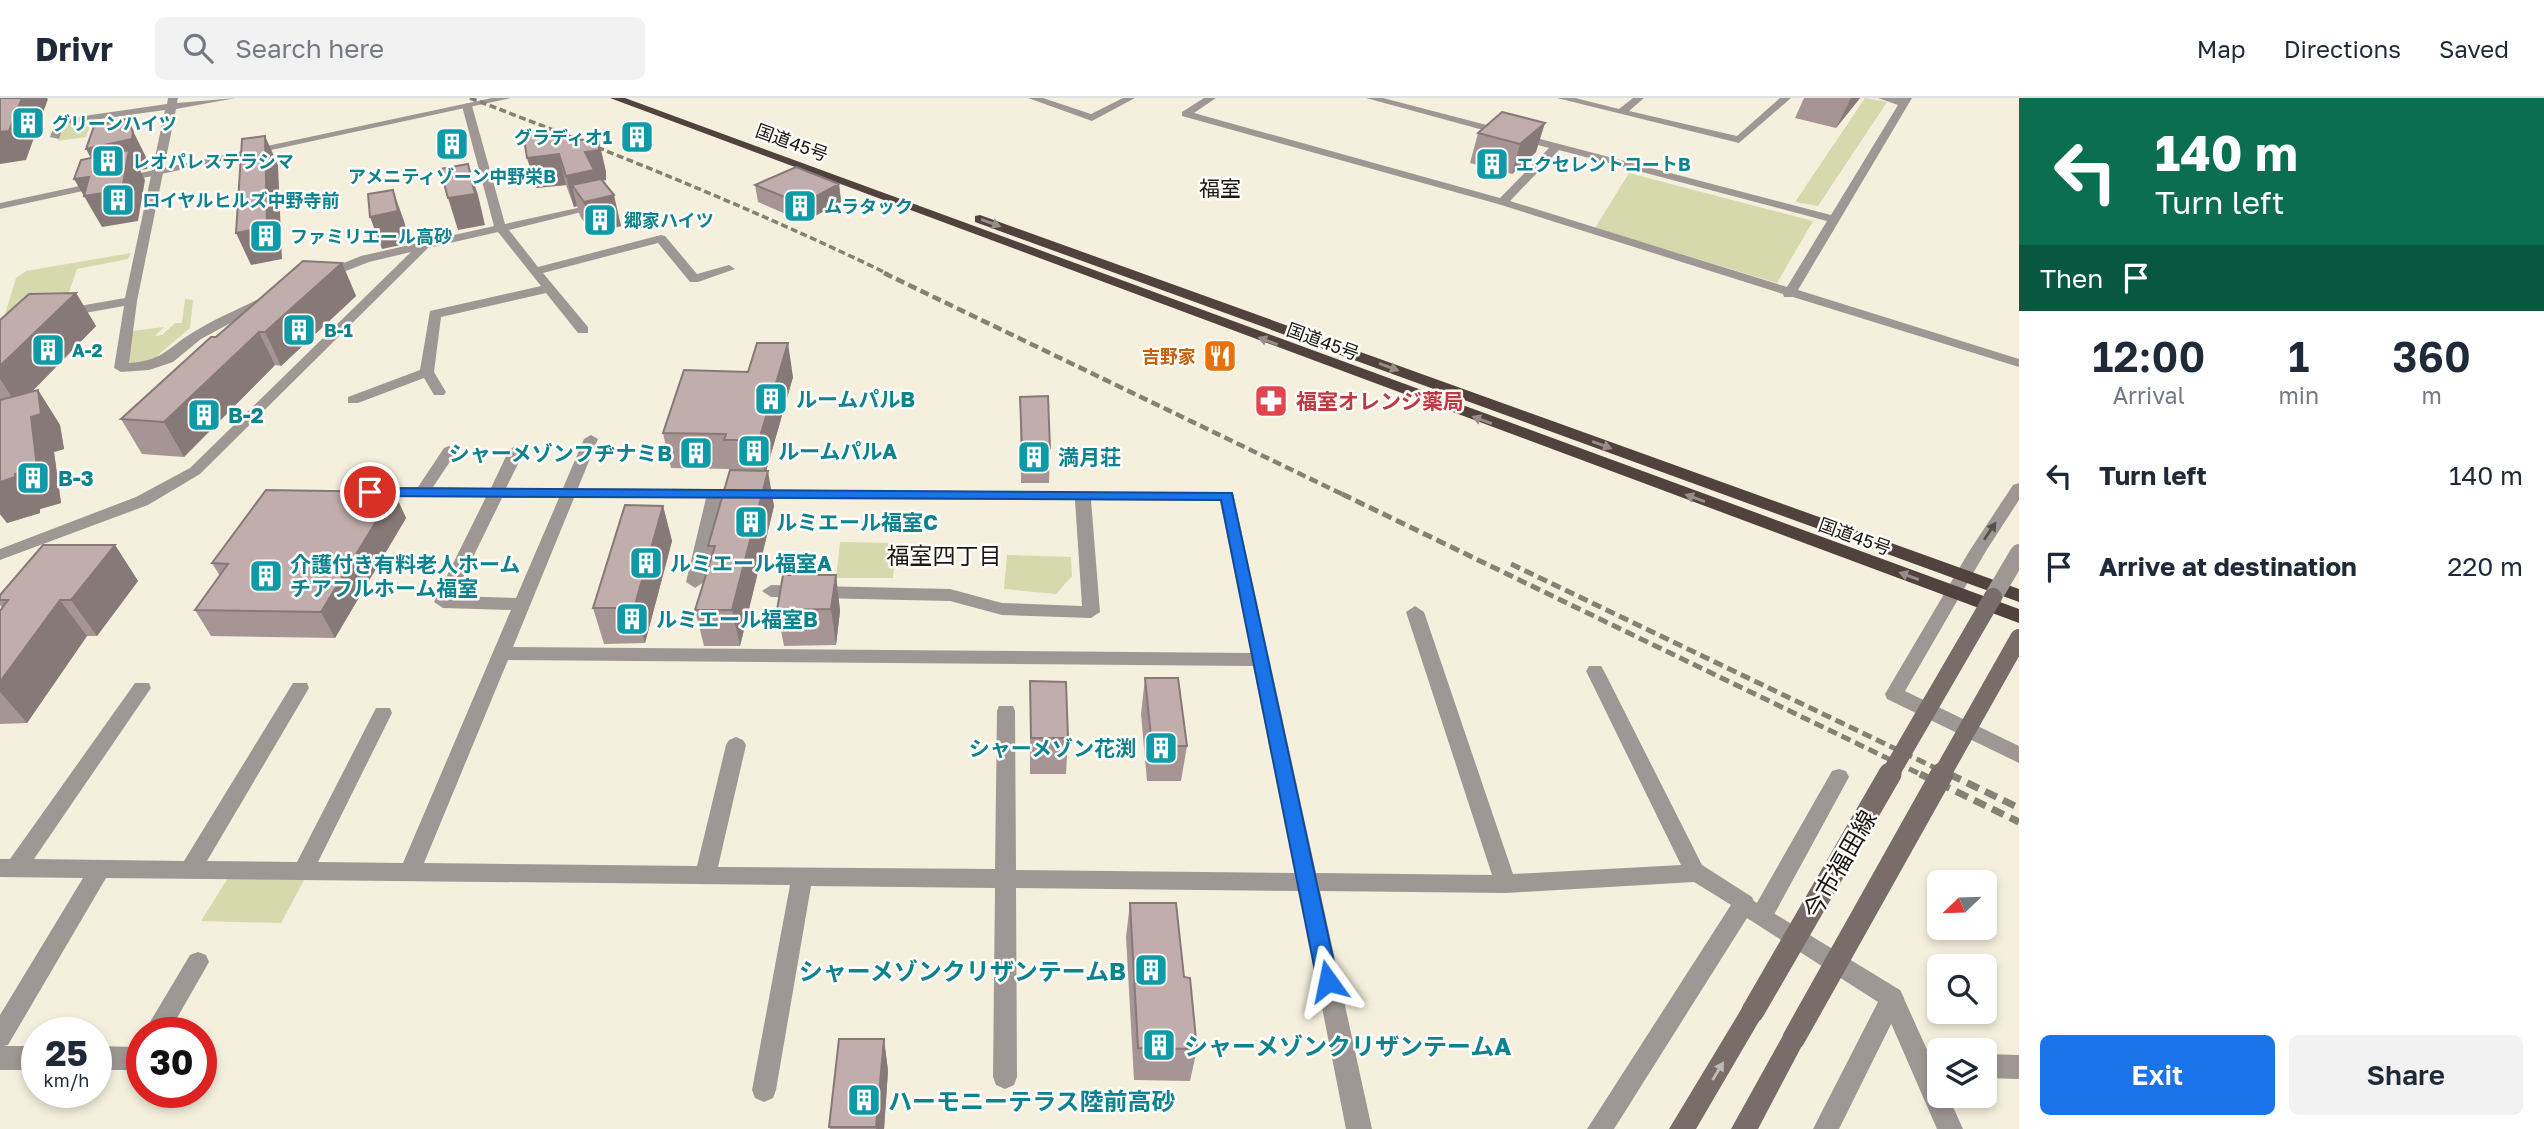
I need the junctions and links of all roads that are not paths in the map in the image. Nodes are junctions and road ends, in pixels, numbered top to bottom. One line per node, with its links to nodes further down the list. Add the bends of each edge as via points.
1 (231, 98): 14 (street)
2 (506, 98): 15 (street)
3 (615, 98): 54 (highway, 国道45号, one-way to 3)
4 (650, 98): 51 (highway, 国道45号, one-way to 51)
5 (1033, 98): 6 (street, via 1092,118)
6 (1130, 98)
7 (1211, 98): 20 (street, via 1186,114)
8 (1371, 98): 18 (street)
9 (1562, 98): 16 (street)
10 (1639, 98): 16 (street)
11 (1786, 98): 16 (street, via 1739,140)
12 (1883, 98): 13 (street)
13 (1906, 100): 23 (street)
14 (172, 102): 17 (street, via 60,121); 19 (street)
15 (467, 106): 19 (street); 24 (street)
16 (1620, 112)
17 (55, 137)
18 (1557, 146): 20 (street); 23 (street)
19 (161, 170): 22 (street); 32 (street)
20 (1502, 202): 31 (street)
21 (613, 204): 24 (street)
22 (0, 206)
23 (1835, 219): 31 (street)
24 (500, 228): 25 (street); 27 (street)
25 (423, 247): 28 (street, via 365,259); 50 (street, via 195,471 142,502)
26 (729, 269): 27 (street, via 694,279 661,239)
27 (536, 271): 29 (street)
28 (306, 283)
29 (550, 288): 34 (street); 36 (street, via 435,314)
30 (283, 293): 32 (street, via 195,336 168,359 121,369)
31 (1789, 294): 35 (street)
32 (131, 301): 33 (street)
33 (52, 315)
34 (583, 330)
35 (2019, 363)
36 (427, 372): 37 (street); 38 (street)
37 (439, 392)
38 (353, 400)
39 (591, 439): 46 (street)
40 (517, 450): 45 (street)
41 (449, 451): 44 (street)
42 (2019, 488): 51 (street, one-way to 42)
43 (357, 492): 44 (street)
44 (422, 493): 45 (street)
45 (496, 493): 46 (street); 57 (street, via 443,602)
46 (569, 493): 47 (street); 57 (street)
47 (715, 494): 48 (street); 52 (street)
48 (1083, 495): 53 (street, via 1091,612 1002,609 950,595); 62 (street, via 1227,496)
49 (2019, 553): 56 (street, bridge)
50 (0, 555)
51 (1963, 576): 54 (street); 55 (highway, 国道45号)
52 (695, 582)
53 (771, 591)
54 (1953, 592): 59 (highway, 国道45号); 69 (street, via 1894,694)
55 (2019, 596)
56 (1993, 597): 97 (main road, 今市福田線, one-way to 56, bridge)
57 (523, 604): 61 (street)
58 (1415, 612): 81 (street)
59 (2019, 617)
60 (2019, 638): 98 (main road, 今市福田線, bridge)
61 (502, 653): 62 (street); 75 (street)
62 (1262, 660): 80 (street)
63 (1595, 671): 76 (street)
64 (142, 688): 71 (street)
65 (300, 688): 73 (street)
66 (1006, 711): 79 (street)
67 (383, 713): 74 (street)
68 (736, 745): 77 (street)
69 (2019, 755)
70 (1839, 777): 82 (street)
71 (8, 868): 72 (street)
72 (100, 869): 73 (street); 86 (street)
73 (190, 870): 74 (street)
74 (303, 871): 75 (street)
75 (410, 872): 77 (street)
76 (1696, 874): 81 (street); 82 (street)
77 (705, 876): 78 (street)
78 (802, 877): 79 (street); 93 (street)
79 (1005, 879): 80 (street); 92 (street)
80 (1308, 882): 81 (street); 95 (street)
81 (1506, 884)
82 (1753, 910): 84 (street); 96 (street)
83 (198, 962): 85 (street)
84 (1892, 998): 89 (street); 99 (street)
85 (165, 1017)
86 (0, 1037)
87 (0, 1058): 88 (street)
88 (21, 1058)
89 (1927, 1059)
90 (1997, 1066): 91 (street)
91 (2019, 1067)
92 (1005, 1077)
93 (764, 1090)
94 (1944, 1108): 100 (street)
95 (1359, 1129)
96 (1600, 1129)
97 (1682, 1129)
98 (1744, 1129)
99 (1826, 1129)
100 (1950, 1129)

